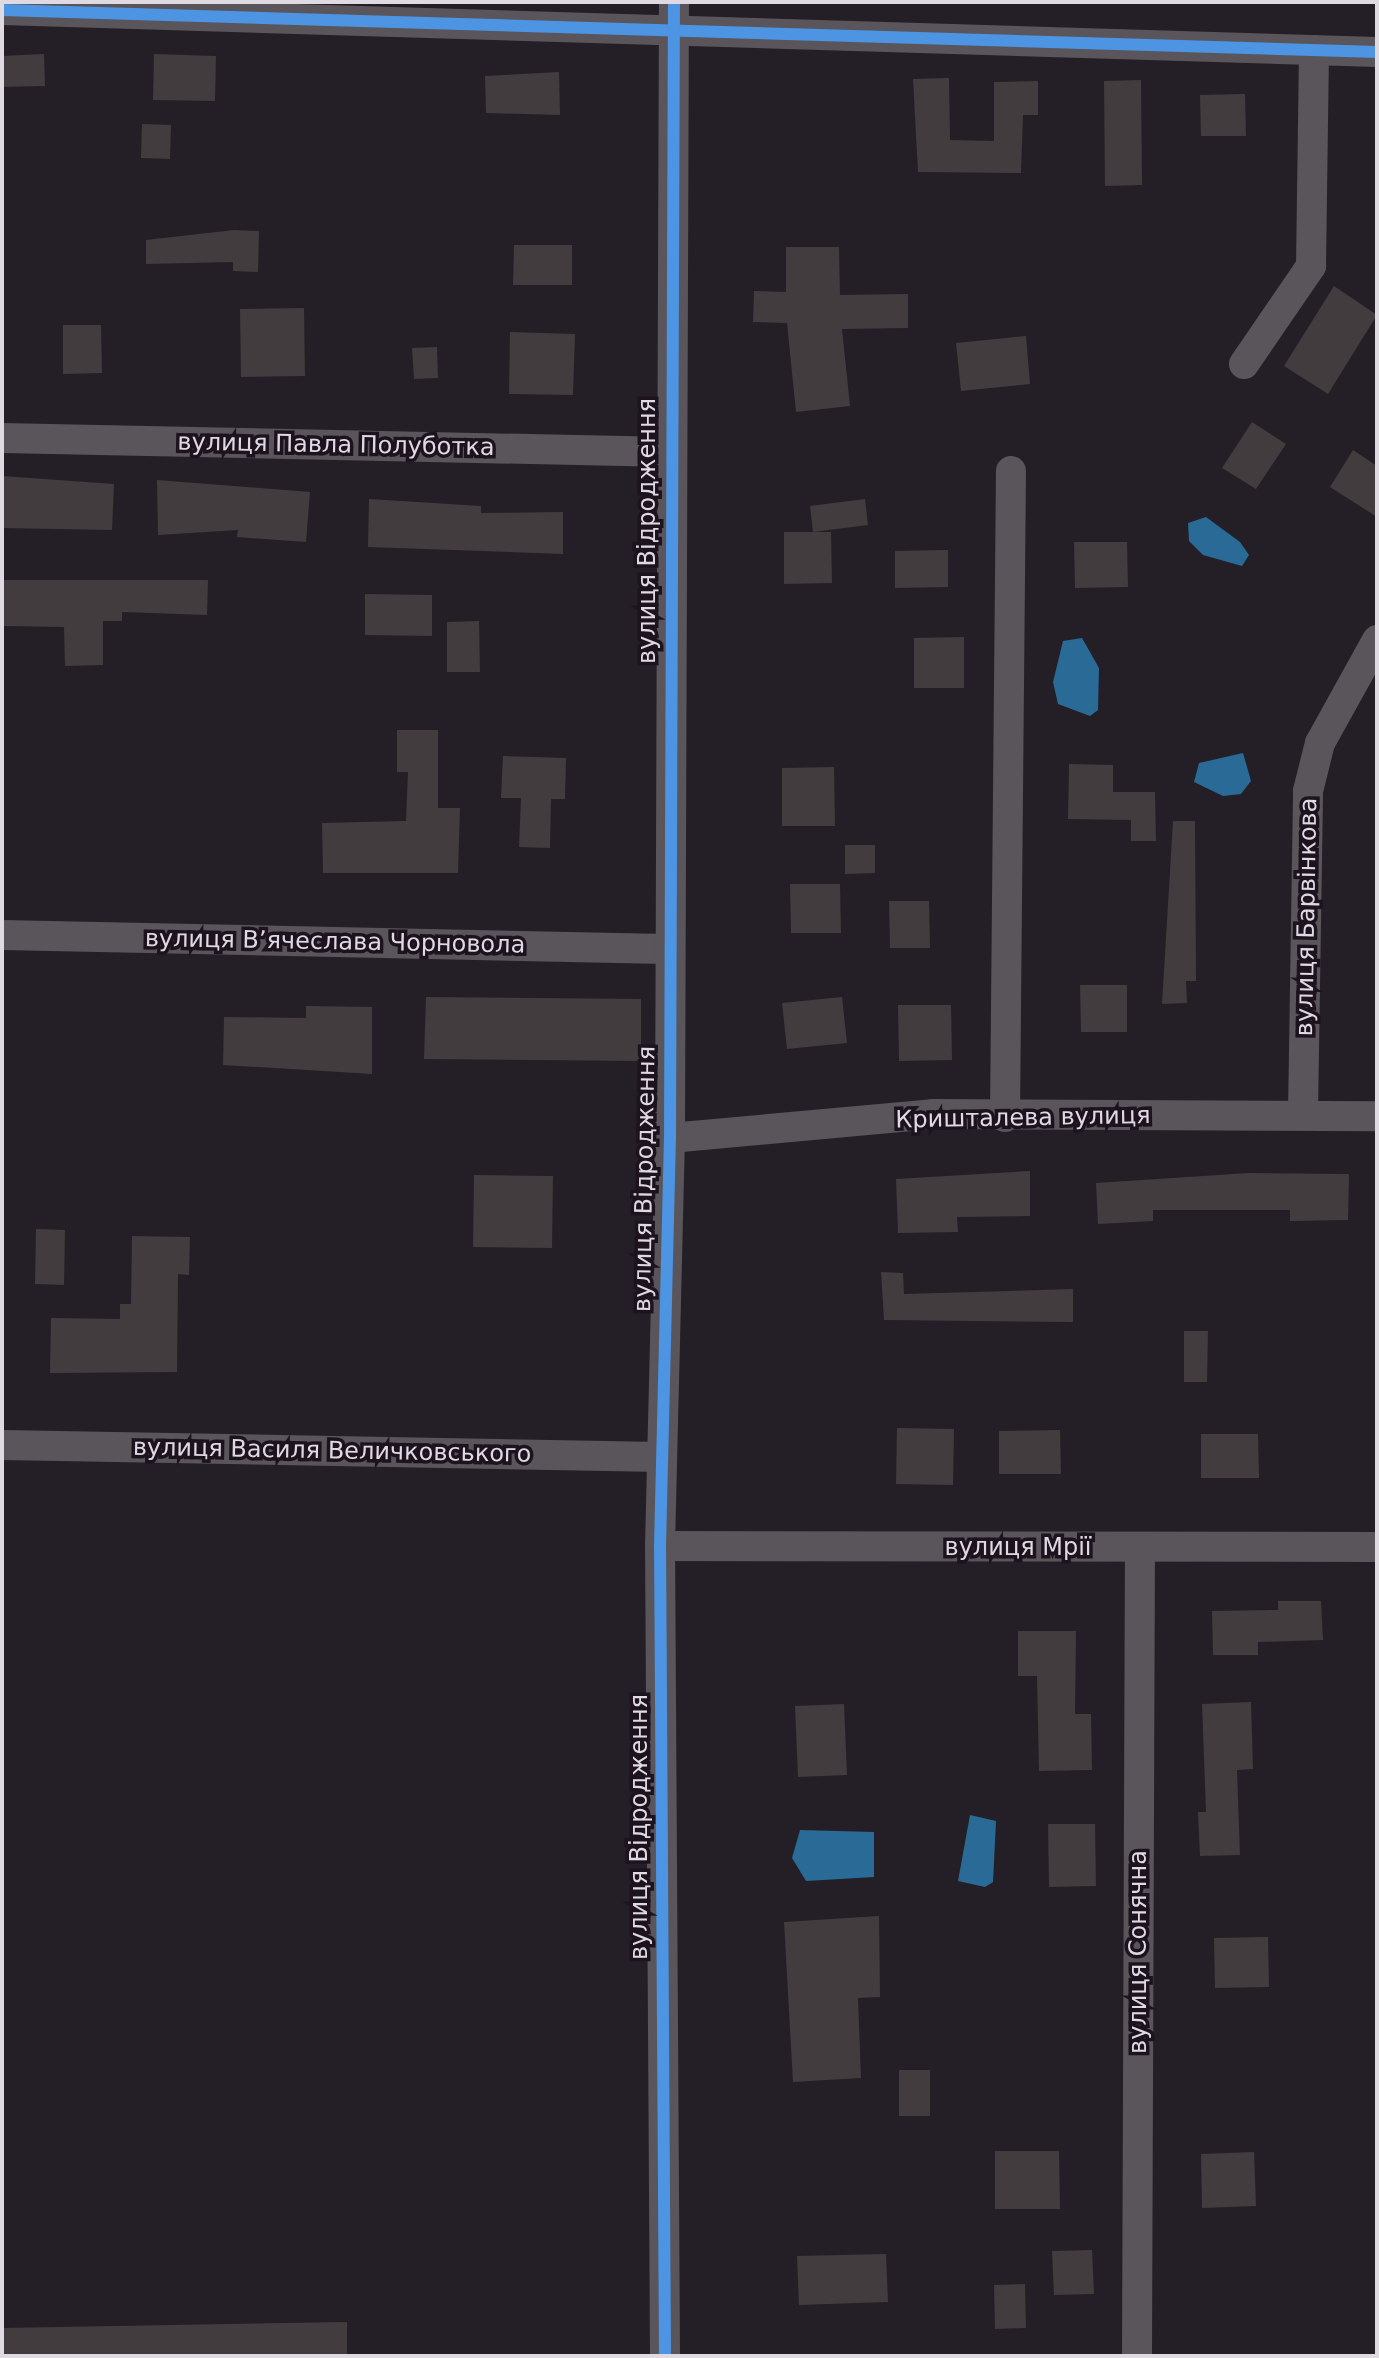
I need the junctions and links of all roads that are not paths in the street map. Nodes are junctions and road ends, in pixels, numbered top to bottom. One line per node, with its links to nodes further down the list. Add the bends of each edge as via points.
1 (2, 10): 2 (street)
2 (674, 14): 3 (street); 7 (street, вулиця Відродження)
3 (1314, 50): 4 (street); 5 (street, via 1311,266)
4 (1377, 52)
5 (1244, 364)
6 (2, 438): 7 (street, вулиця Павла Полуботка)
7 (670, 452): 11 (street, вулиця Відродження)
8 (1011, 471): 14 (street)
9 (1377, 640): 12 (street, вулиця Барвінкова, via 1320,743 1308,791)
10 (2, 935): 11 (street, вулиця Вʼячеслава Чорновола)
11 (667, 949): 15 (street, вулиця Відродження)
12 (1303, 1114): 13 (street, Кришталева вулиця); 14 (street, Кришталева вулиця)
13 (1377, 1116)
14 (1005, 1117): 15 (street, Кришталева вулиця, via 933,1114)
15 (670, 1138): 17 (street, вулиця Відродження)
16 (2, 1445): 17 (street, вулиця Василя Величковського)
17 (662, 1457): 18 (street, вулиця Відродження)
18 (660, 1546): 20 (street, вулиця Мрії); 21 (street, вулиця Відродження)
19 (1377, 1547): 20 (street, вулиця Мрії)
20 (1140, 1549): 22 (street, вулиця Сонячна)
21 (665, 2356)
22 (1137, 2356)

